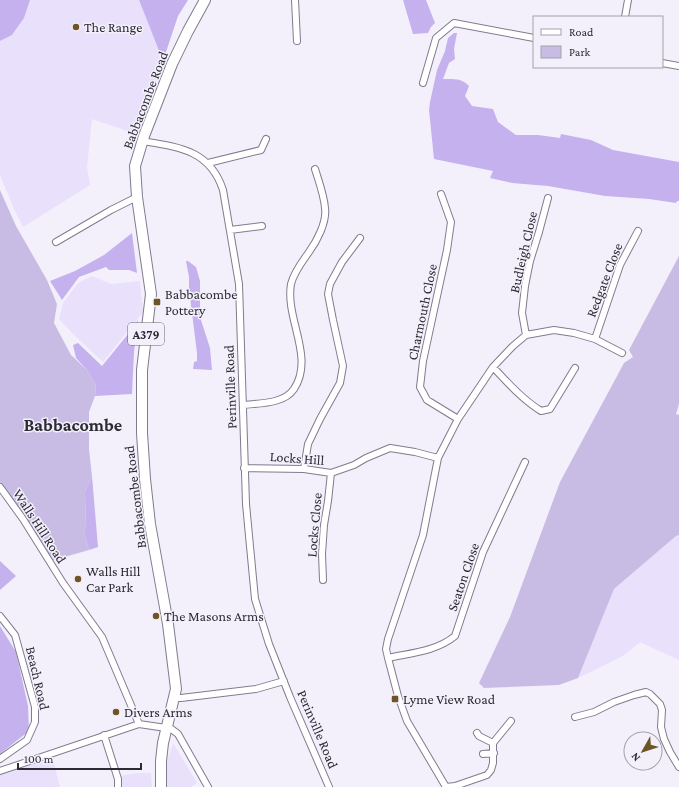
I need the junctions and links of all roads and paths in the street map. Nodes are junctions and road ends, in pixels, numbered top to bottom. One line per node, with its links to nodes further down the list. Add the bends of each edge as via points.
1 (205, 0): 11 (main road, Babbacombe Road / A379, via 172,64)
2 (295, 0): 6 (street)
3 (628, 0): 4 (street)
4 (625, 16)
5 (533, 38): 9 (street, via 454,22 436,38)
6 (297, 41)
7 (663, 63): 8 (street)
8 (679, 66)
9 (423, 83)
10 (266, 139): 12 (street, via 261,150)
11 (142, 141): 12 (street, Perinville Road, via 174,146); 15 (main road, Babbacombe Road / A379, via 135,166)
12 (208, 163): 18 (street, Perinville Road, via 224,190)
13 (315, 169): 27 (street, via 326,209 316,242 296,270 291,284 291,303 302,356 299,377 293,390 283,399)
14 (441, 194): 28 (street, Charmouth Close, via 451,222 420,387 428,400)
15 (137, 197): 21 (street); 39 (main road, Babbacombe Road / A379, via 151,294 142,370 144,479 168,624 176,689)
16 (548, 198): 22 (street, Budleigh Close, via 525,286 522,313)
17 (262, 226): 18 (street)
18 (230, 230): 27 (street, Perinville Road, via 239,284)
19 (638, 231): 23 (street, Redgate Close, via 620,265)
20 (360, 238): 32 (street, via 330,284 328,294 343,366 340,383 308,444)
21 (56, 242)
22 (526, 335): 23 (street, via 554,330); 25 (street)
23 (595, 339): 24 (street)
24 (622, 353)
25 (493, 367): 26 (street, via 528,404 541,411 550,409); 28 (street)
26 (575, 368)
27 (243, 405): 31 (street, Perinville Road)
28 (458, 419): 29 (street)
29 (438, 458): 33 (street, Locks Hill, via 390,448); 37 (street, via 423,535 388,639)
30 (525, 462): 37 (street, Seaton Close, via 483,552 455,636 447,643 434,648)
31 (244, 468): 32 (street, Locks Hill); 38 (street, Perinville Road, via 255,599)
32 (304, 469): 33 (street, Locks Hill)
33 (331, 473): 35 (street, Locks Close, via 324,524)
34 (0, 487): 42 (street, Walls Hill Road, via 102,637)
35 (323, 580)
36 (0, 616): 49 (street, Beach Road, via 15,635 35,706 35,722 27,740)
37 (388, 658): 56 (street, via 407,721)
38 (284, 681): 39 (street, Perinville Road, via 256,689); 55 (street, Perinville Road)
39 (174, 698): 43 (main road, Babbacombe Road / A379)
40 (575, 717): 50 (street, via 646,692 660,704 664,739)
41 (511, 721): 46 (street)
42 (139, 724): 43 (street); 45 (street)
43 (166, 726): 53 (main road, Babbacombe Road / A379, via 161,761); 54 (street, via 178,734)
44 (477, 733): 46 (street)
45 (104, 736): 51 (street); 52 (street, via 118,779)
46 (493, 743): 47 (street)
47 (494, 753): 48 (street); 56 (street, via 491,770 487,775)
48 (483, 754)
49 (0, 759)
50 (679, 767)
51 (0, 771)
52 (118, 787)
53 (161, 787)
54 (208, 787)
55 (329, 787)
56 (446, 787)

